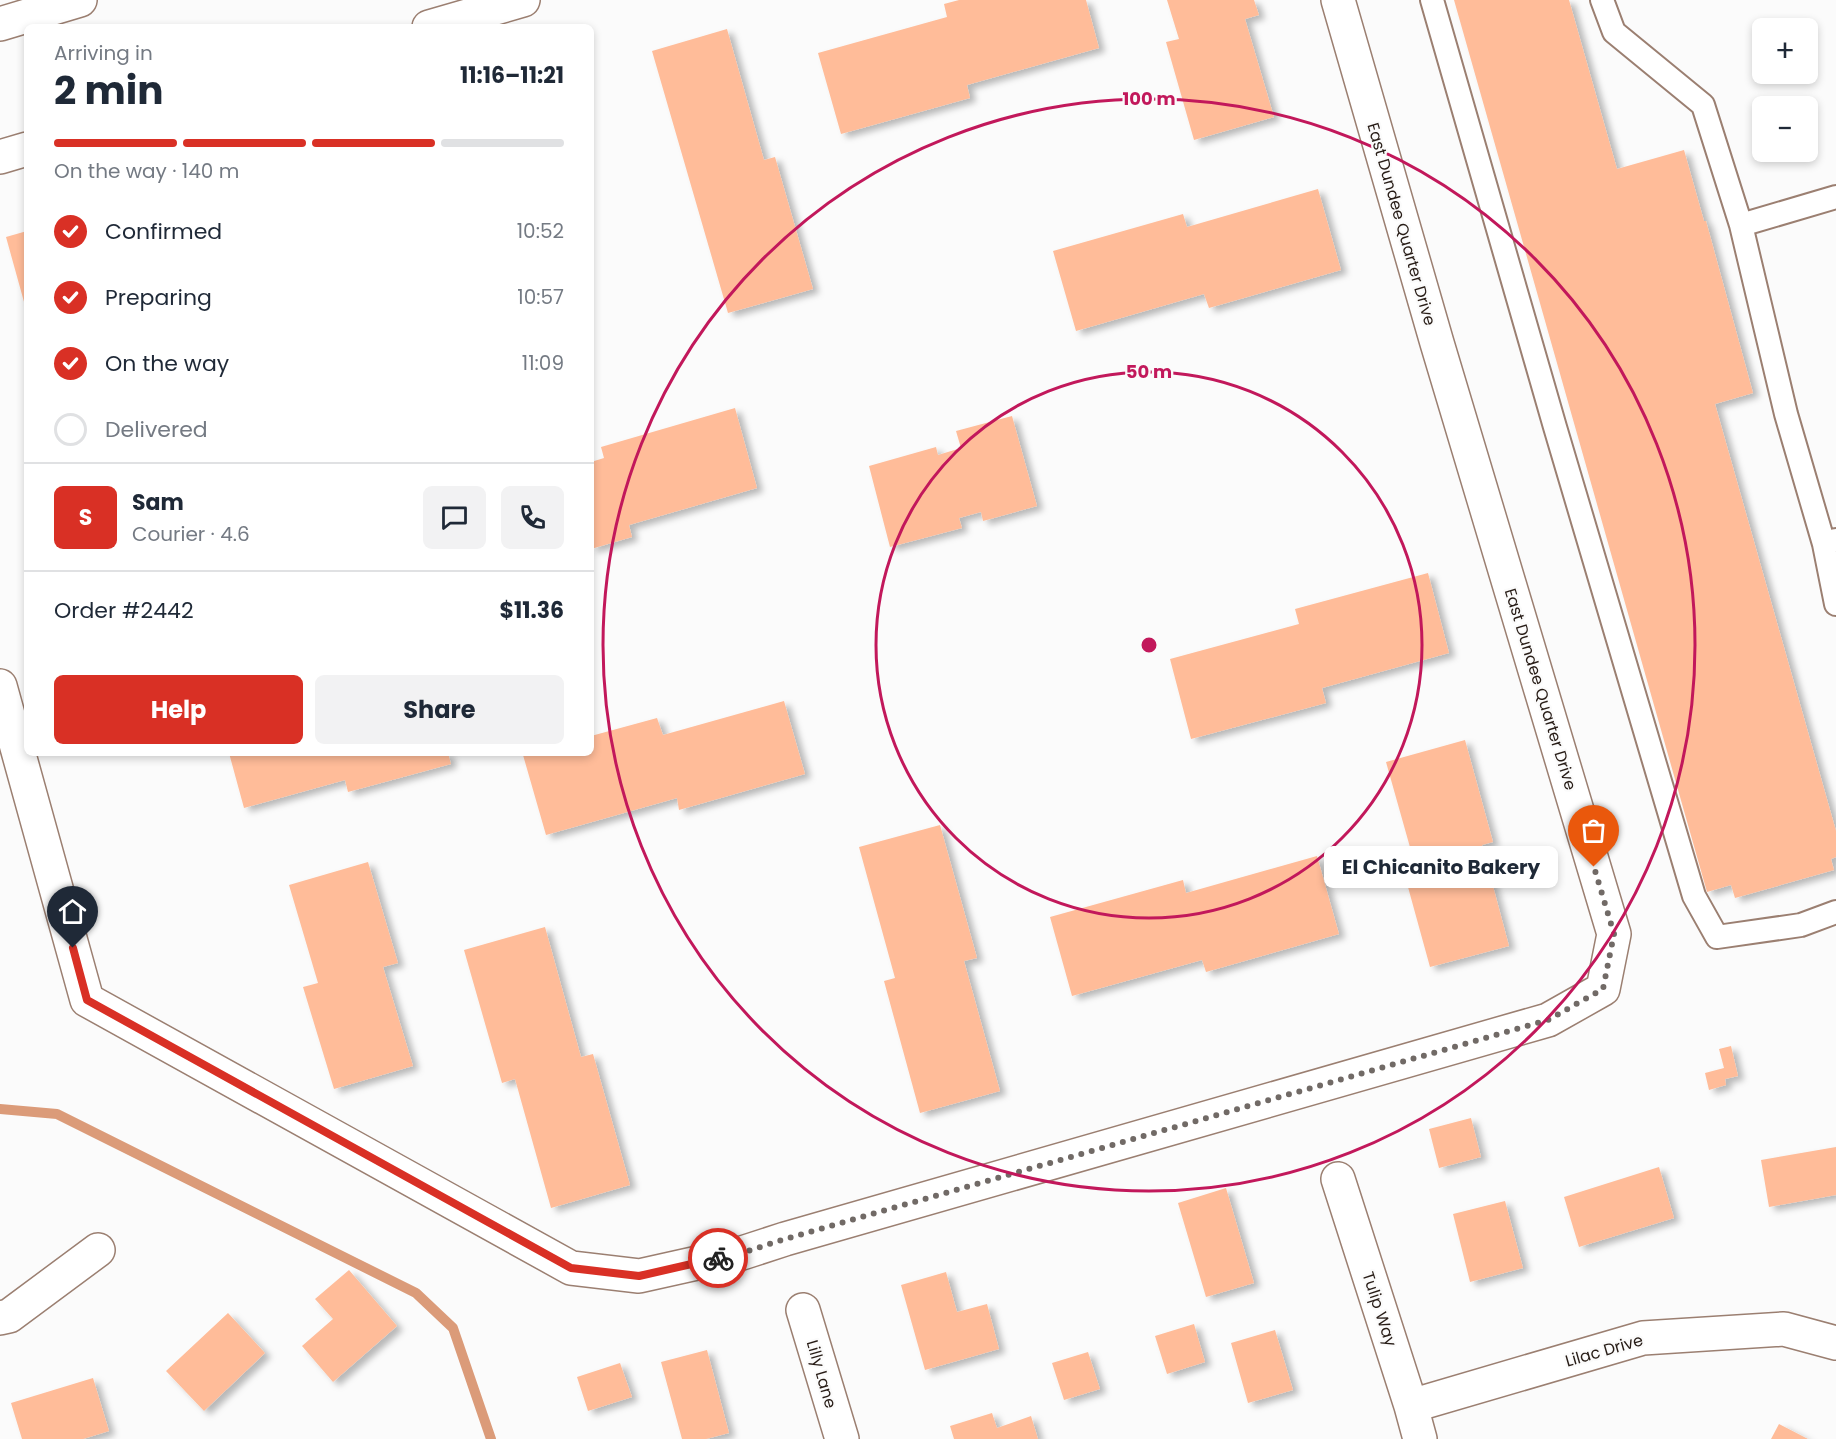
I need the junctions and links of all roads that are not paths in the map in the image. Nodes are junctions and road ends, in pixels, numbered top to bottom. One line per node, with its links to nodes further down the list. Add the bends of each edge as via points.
1 (79, 0): 7 (street)
2 (1338, 0): 14 (street, East Dundee Quarter Drive, via 1614,934 1603,989 1548,1020 742,1253 639,1276 571,1268 87,1000)
3 (1432, 0): 15 (lane, via 1694,896 1717,937 1801,925)
4 (1602, 0): 11 (lane, via 1614,32 1703,105)
5 (507, 2): 6 (street)
6 (446, 15)
7 (0, 24)
8 (24, 150): 9 (street)
9 (0, 157)
10 (1836, 197): 11 (lane)
11 (1741, 225): 12 (lane, via 1786,414)
12 (1830, 542): 13 (lane)
13 (1836, 604)
14 (0, 686)
15 (1836, 912)
16 (1338, 1179): 21 (street, Tulip Way)
17 (98, 1250): 19 (street, via 9,1316)
18 (803, 1310): 22 (street, Lilly Lane)
19 (0, 1318)
20 (1836, 1343): 21 (street, Lilac Drive, via 1784,1329 1643,1338)
21 (1411, 1407): 23 (street, Tulip Way)
22 (842, 1439)
23 (1420, 1439)

